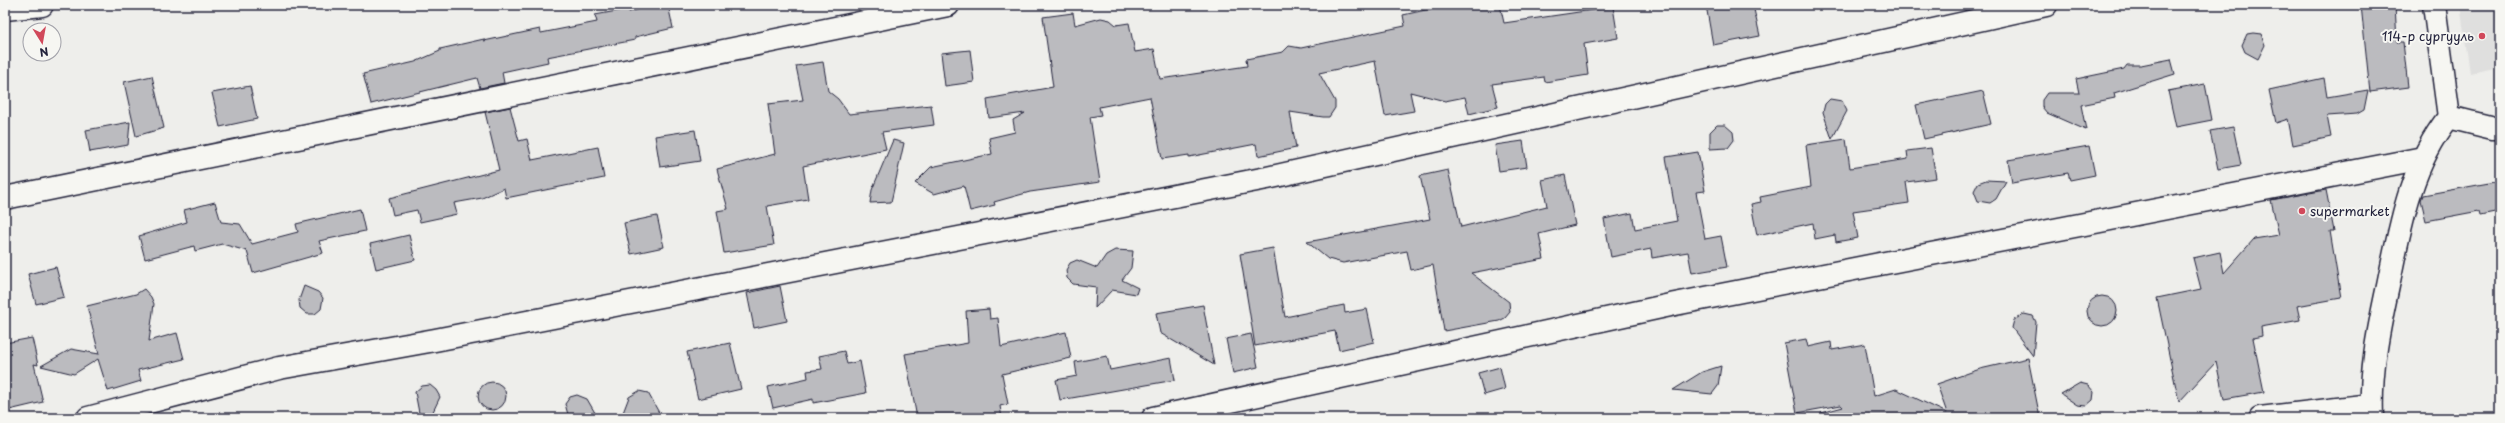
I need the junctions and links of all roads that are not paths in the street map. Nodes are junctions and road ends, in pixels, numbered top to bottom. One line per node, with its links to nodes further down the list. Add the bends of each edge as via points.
1 (42, 5): 5 (street)
2 (948, 5): 9 (street)
3 (2046, 5): 11 (street, via 1267,178 279,368)
4 (2434, 5): 6 (street)
5 (5, 9)
6 (2449, 117): 7 (street); 8 (street, via 2434,136)
7 (2500, 128)
8 (2423, 158): 10 (street, via 2407,197 2396,244 2372,363); 12 (street, via 1675,304)
9 (5, 198)
10 (2371, 412): 13 (street)
11 (88, 418)
12 (1153, 418)
13 (2260, 418)

